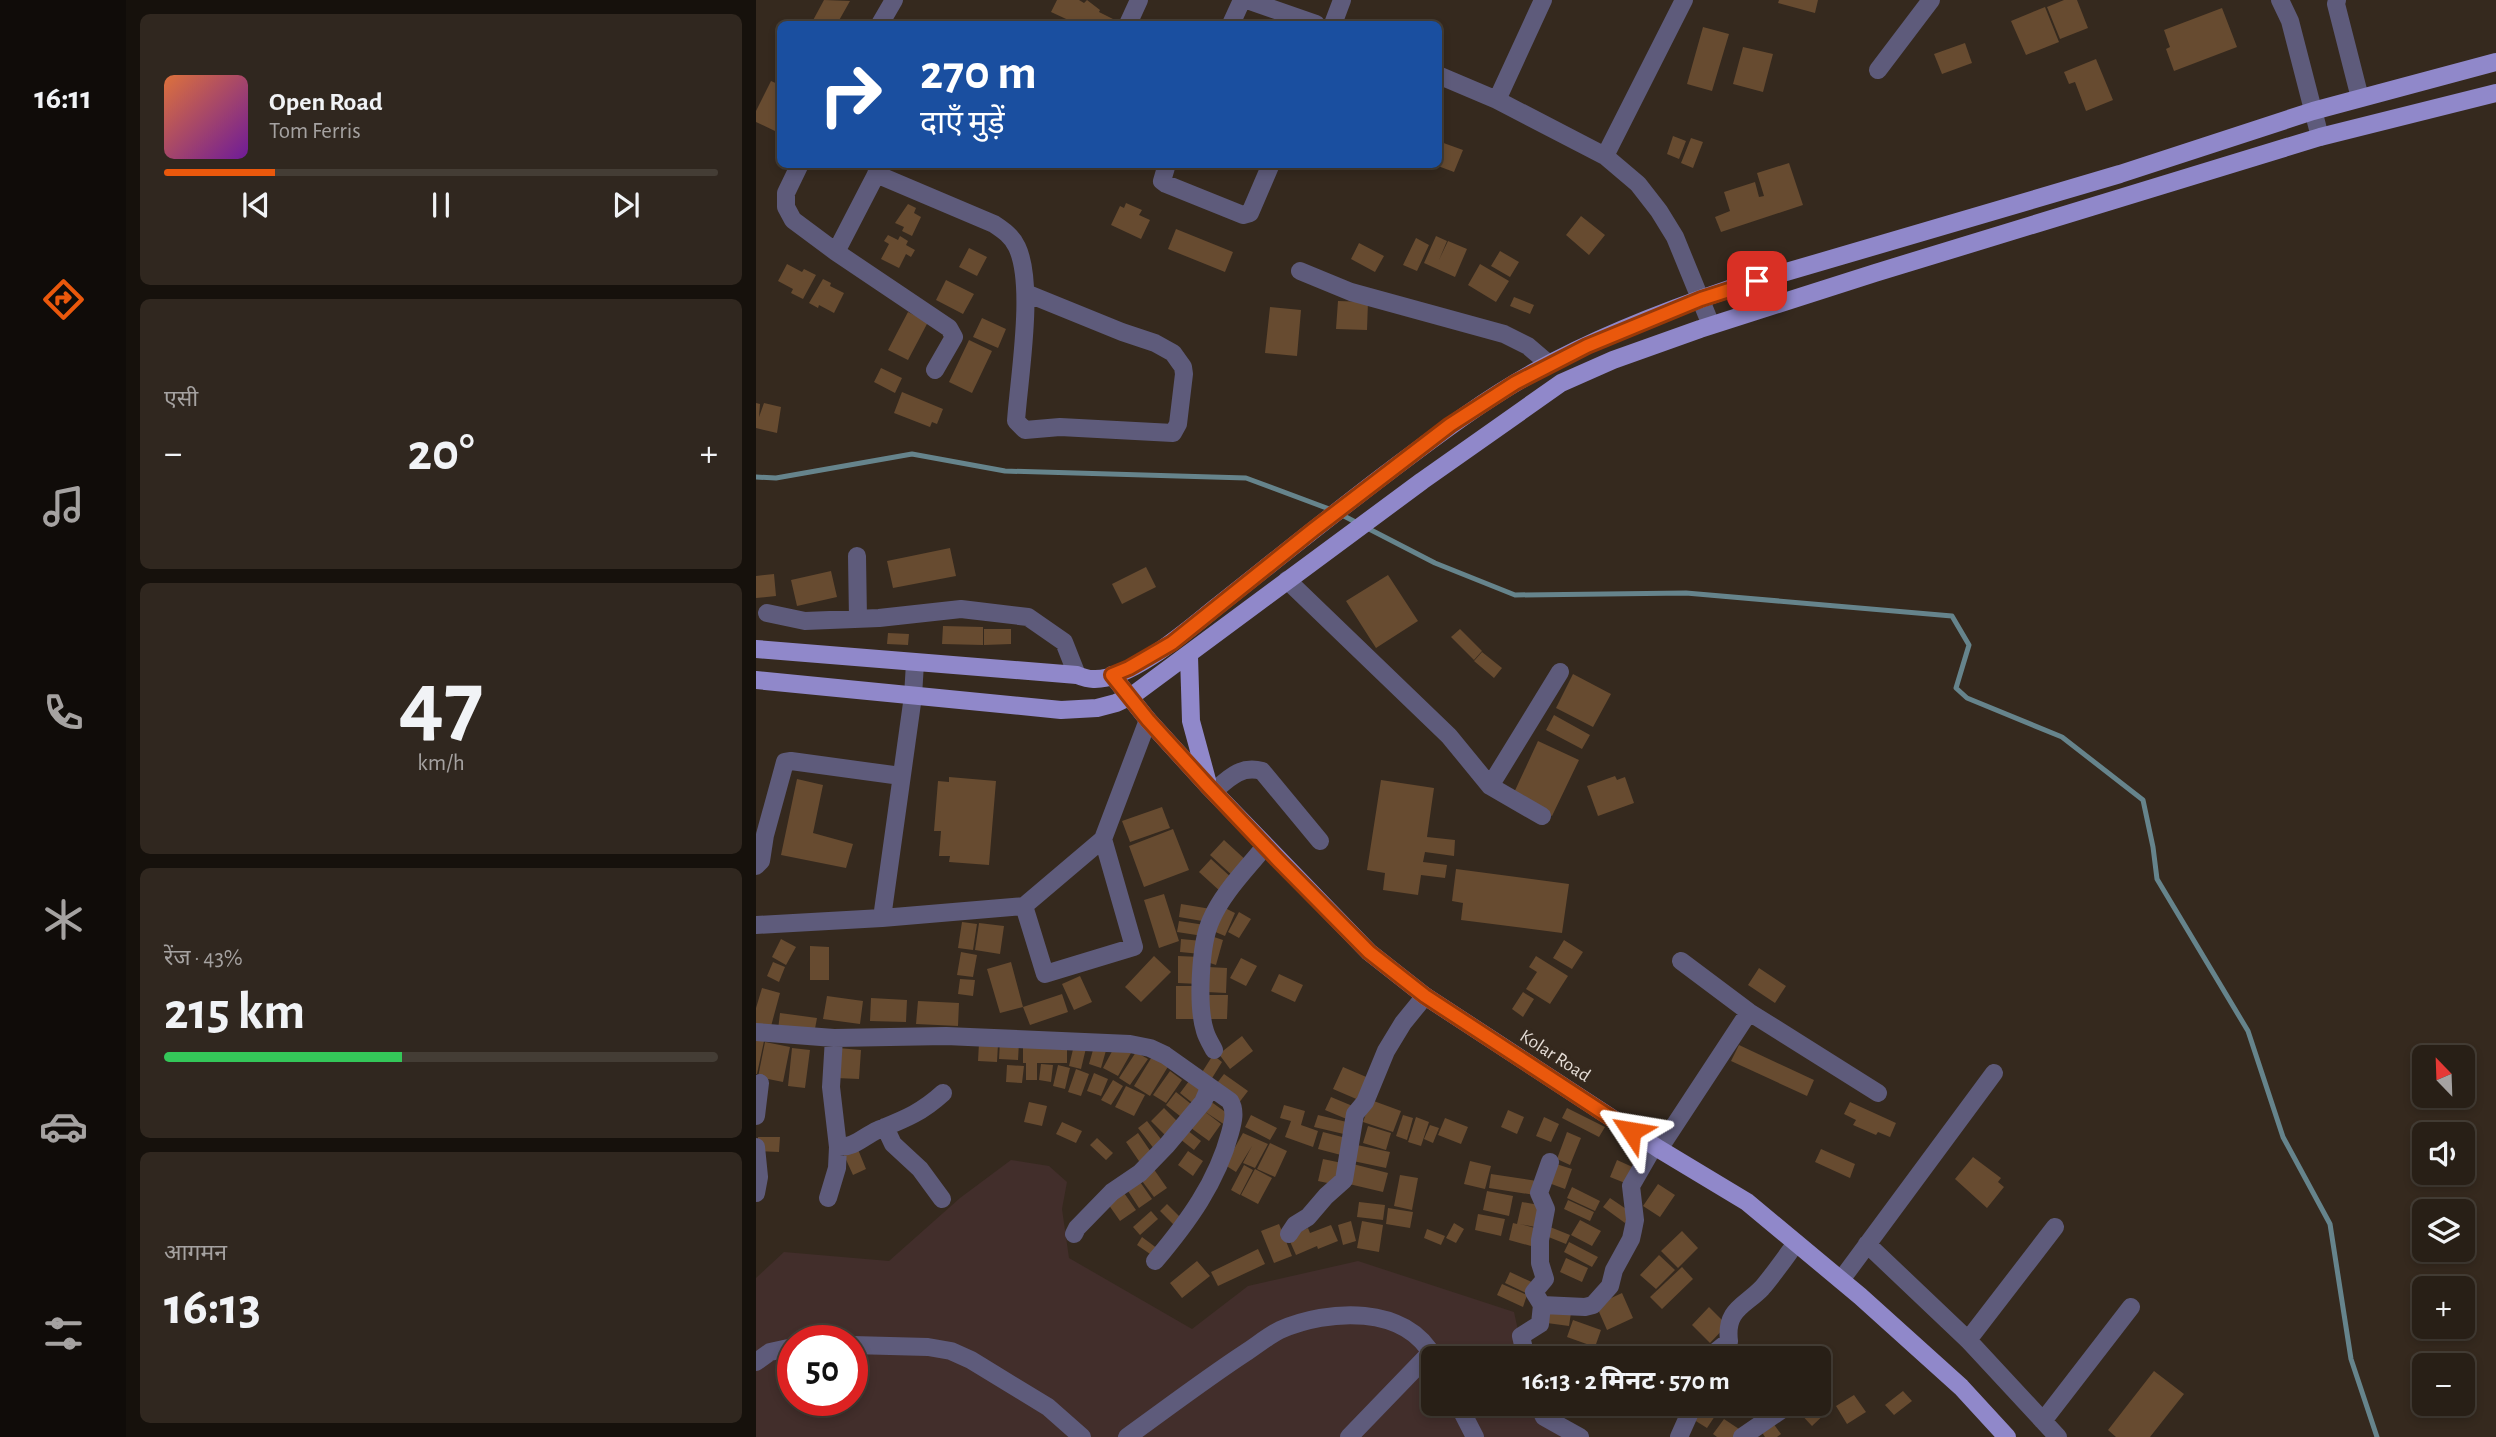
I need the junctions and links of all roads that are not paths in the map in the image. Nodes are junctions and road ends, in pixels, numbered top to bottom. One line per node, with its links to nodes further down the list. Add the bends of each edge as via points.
1 (1139, 0): 9 (street)
2 (1244, 0): 10 (street); 11 (street)
3 (1342, 0): 12 (street)
4 (1543, 0): 18 (street)
5 (1684, 0): 21 (street)
6 (1931, 0): 14 (street)
7 (2280, 0): 19 (street, via 2290,21)
8 (2337, 0): 17 (street)
9 (1129, 21)
10 (1233, 21)
11 (1307, 21)
12 (1334, 21)
13 (2496, 62): 17 (main road)
14 (1878, 70)
15 (1442, 77): 18 (street)
16 (2496, 93): 20 (main road)
17 (2360, 98): 19 (main road)
18 (1497, 100): 21 (street)
19 (2313, 111): 20 (street); 29 (main road, via 2120,174)
20 (2320, 138): 30 (main road)
21 (1605, 156): 29 (street, via 1638,184 1659,211)
22 (798, 168): 26 (street, via 786,193 786,207 793,220)
23 (1166, 168): 24 (street, via 1162,181 1166,184 1247,215)
24 (1269, 168)
25 (879, 169): 26 (street); 28 (street, via 1004,231 1017,246)
26 (836, 252): 32 (street, via 949,328 954,337)
27 (1300, 271): 31 (street, via 1351,292 1504,334)
28 (1026, 293): 28 (street, via 1019,427 1173,433 1184,374 1173,353)
29 (1701, 299): 30 (street); 31 (main road)
30 (1711, 325): 34 (main road, via 1561,383)
31 (1549, 364): 41 (main road, via 1450,425 1172,643)
32 (935, 370)
33 (857, 556): 36 (street)
34 (1287, 580): 38 (main road); 48 (street, via 1449,736)
35 (767, 613): 36 (street, via 805,621)
36 (858, 619): 42 (street, via 961,609 1028,617 1064,642)
37 (756, 649): 39 (main road)
38 (1189, 656): 45 (main road); 49 (main road, via 1191,721)
39 (915, 663): 42 (main road); 44 (street)
40 (1560, 672): 48 (street)
41 (1112, 675): 42 (main road); 45 (main road, Kolar Road)
42 (1077, 676)
43 (756, 680): 44 (main road)
44 (913, 696): 45 (main road, via 1061,710 1097,708); 47 (street)
45 (1129, 697): 46 (main road, Kolar Road)
46 (1148, 720): 49 (main road, Kolar Road); 52 (street)
47 (901, 776): 51 (street, via 785,762); 57 (street)
48 (1490, 786): 50 (street)
49 (1211, 788): 53 (street, via 1242,770 1262,771); 54 (main road, Kolar Road)
50 (1542, 816)
51 (760, 834): 55 (street, via 761,861)
52 (1103, 839): 56 (street); 56 (street, via 1134,947 1045,974)
53 (1320, 841)
54 (1265, 846): 60 (main road, Kolar Road, via 1369,952); 64 (street, via 1228,892 1207,933 1200,1008)
55 (756, 866)
56 (1024, 906): 57 (street)
57 (882, 918): 58 (street)
58 (756, 925)
59 (1681, 961): 61 (street)
60 (1425, 996): 74 (main road, Kolar Road); 81 (street, via 1386,1051 1365,1102 1355,1114 1344,1180)
61 (1749, 1012): 69 (street); 74 (street)
62 (756, 1032): 63 (street)
63 (834, 1038): 67 (street, via 946,1036 1130,1044 1165,1055); 73 (street, via 831,1087)
64 (1214, 1050)
65 (1994, 1073): 83 (street)
66 (760, 1083): 70 (street)
67 (1209, 1088): 80 (street, via 1167,1145 1140,1173 1112,1192); 84 (street, via 1230,1101 1234,1109 1223,1157 1188,1219)
68 (943, 1093): 71 (street, via 919,1113)
69 (1878, 1093)
70 (756, 1116)
71 (885, 1128): 73 (street); 78 (street, via 892,1144 920,1169)
72 (756, 1147): 76 (street)
73 (838, 1147): 77 (street)
74 (1656, 1147): 82 (main road, Kolar Road, via 1747,1202); 86 (street, via 1631,1186 1633,1230 1610,1286 1593,1305)
75 (1550, 1162): 86 (street, via 1539,1193 1546,1209 1540,1240 1545,1279 1534,1292)
76 (756, 1193)
77 (828, 1198)
78 (943, 1199)
79 (2055, 1227): 88 (street)
80 (1074, 1234)
81 (1289, 1234)
82 (1796, 1243): 85 (main road, Kolar Road); 92 (street, via 1763,1286 1737,1308 1729,1341)
83 (1867, 1244): 85 (street); 88 (street)
84 (1155, 1261)
85 (1841, 1280): 108 (main road, Kolar Road, via 1961,1387)
86 (1542, 1305): 91 (street, via 1540,1324 1521,1336)
87 (2131, 1307): 100 (street)
88 (1968, 1340): 100 (street)
89 (868, 1345): 101 (street, via 951,1351 1048,1407)
90 (1424, 1346): 102 (street, via 1397,1324 1354,1314 1280,1330)
91 (1523, 1346)
92 (1723, 1346)
93 (777, 1350): 94 (street)
94 (756, 1362)
95 (1421, 1366): 103 (street)
96 (1464, 1416): 104 (street)
97 (1544, 1416): 105 (street)
98 (1688, 1416): 106 (street)
99 (1773, 1416): 107 (street)
100 (2043, 1420): 109 (street)
101 (1077, 1435)
102 (1127, 1437)
103 (1349, 1437)
104 (1475, 1437)
105 (1580, 1437)
106 (1679, 1437)
107 (1742, 1437)
108 (2007, 1437)
109 (2058, 1437)

